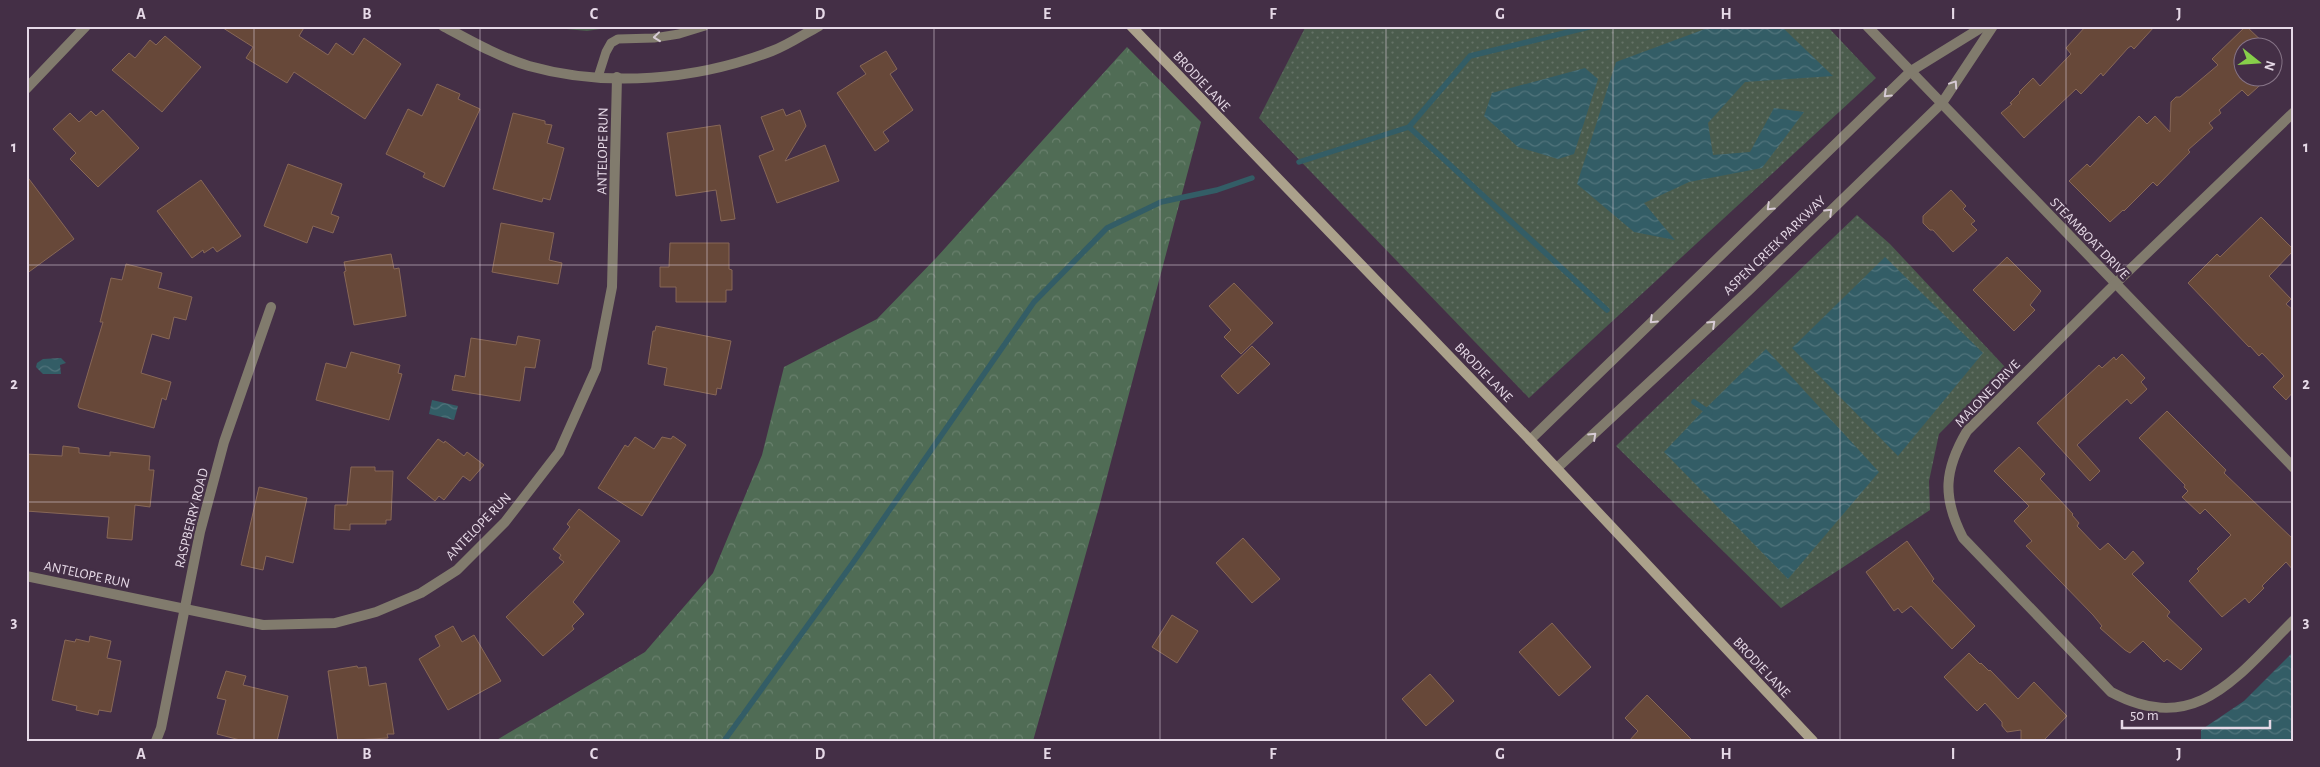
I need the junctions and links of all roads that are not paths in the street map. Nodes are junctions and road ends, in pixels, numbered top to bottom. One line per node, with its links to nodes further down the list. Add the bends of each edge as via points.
1 (86, 26): 12 (street)
2 (443, 26): 10 (street, via 484,48 529,66)
3 (705, 26): 10 (lane, one-way to 10, via 654,38 618,39 611,43 604,55)
4 (819, 26): 11 (street, via 773,51 722,67 668,76)
5 (1131, 26): 17 (main road, BRODIE LANE)
6 (1867, 26): 9 (street, STEAMBOAT DRIVE)
7 (1984, 26): 9 (street)
8 (1993, 26): 13 (street, ASPEN CREEK PARKWAY, one-way to 8)
9 (1911, 71): 13 (street, STEAMBOAT DRIVE); 17 (street, one-way to 17)
10 (598, 77): 11 (street)
11 (617, 78): 21 (street, ANTELOPE RUN, via 612,288 596,369 559,452 505,522 457,570 421,593 376,612 336,623 272,625)
12 (26, 89)
13 (1942, 102): 15 (street, STEAMBOAT DRIVE); 18 (street, ASPEN CREEK PARKWAY, one-way to 13, via 1749,290)
14 (2294, 112): 15 (street, MALONE DRIVE)
15 (2115, 284): 19 (street, STEAMBOAT DRIVE); 22 (street, MALONE DRIVE, via 1967,431 1955,452 1949,474 1948,499 1963,538 2111,692 2139,705 2174,709 2211,696 2236,677)
16 (271, 307): 21 (street, RASPBERRY ROAD, via 224,442)
17 (1530, 440): 18 (main road, BRODIE LANE)
18 (1557, 468): 24 (main road, BRODIE LANE)
19 (2294, 468)
20 (26, 576): 21 (street, ANTELOPE RUN)
21 (184, 609): 23 (street, RASPBERRY ROAD)
22 (2294, 620)
23 (156, 741)
24 (1813, 741)

